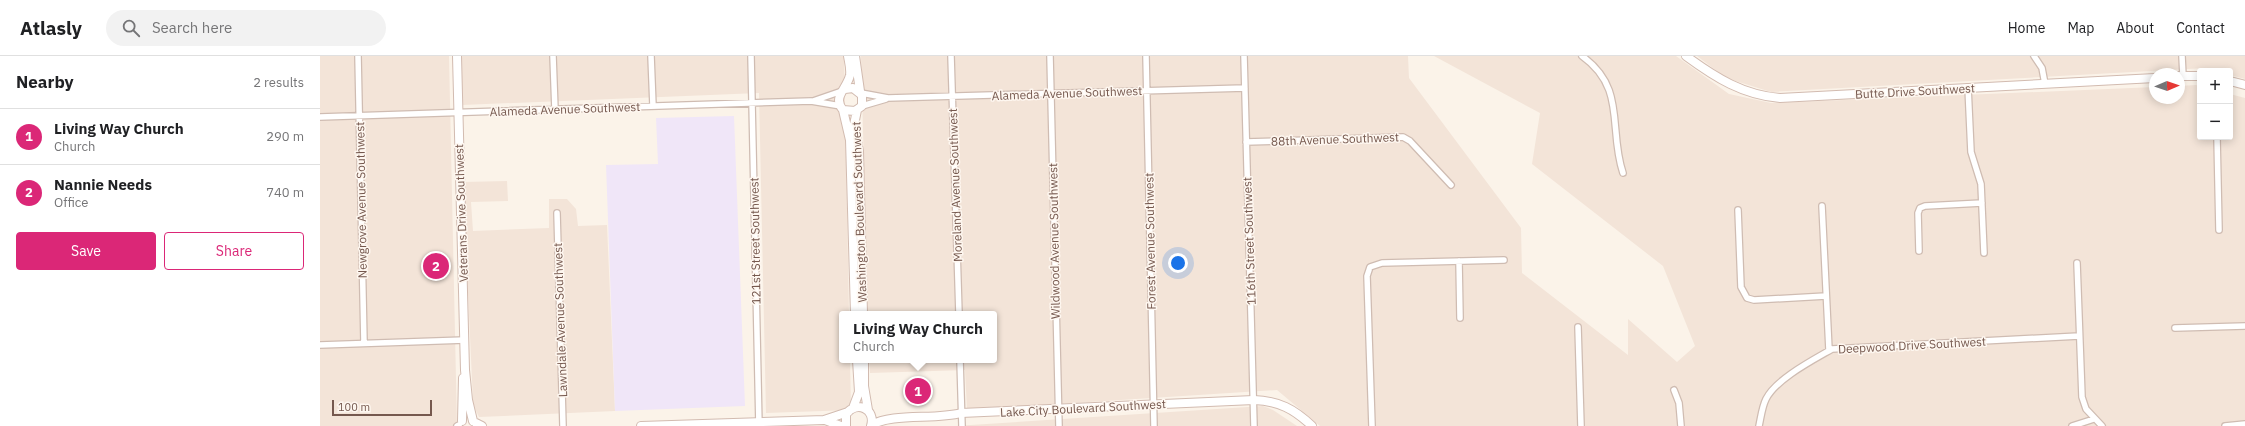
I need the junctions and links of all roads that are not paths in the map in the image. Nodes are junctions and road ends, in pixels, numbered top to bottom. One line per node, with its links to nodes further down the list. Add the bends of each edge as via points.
1 (358, 56): 38 (street, Newgrove Avenue Southwest)
2 (456, 56): 37 (street, Veterans Drive Southwest)
3 (553, 56): 36 (street)
4 (651, 56): 33 (street)
5 (750, 56): 32 (street, 121st Street Southwest)
6 (848, 56): 25 (street, via 850,75)
7 (855, 56): 27 (street)
8 (951, 56): 29 (street, Moreland Avenue Southwest)
9 (1050, 56): 28 (street, Wildwood Avenue Southwest)
10 (1146, 56): 26 (street, Forest Avenue Southwest)
11 (1244, 56): 24 (street, 116th Street Southwest)
12 (1582, 56): 42 (street, via 1597,69 1612,95 1616,117 1617,151)
13 (1686, 56): 23 (street, Butte Drive Southwest, via 1714,77 1741,90 1768,97)
14 (2034, 56): 21 (street, via 2042,68)
15 (2182, 56): 16 (street)
16 (2181, 68)
17 (2185, 76): 18 (street)
18 (2197, 76)
19 (2149, 78): 21 (street, Butte Drive Southwest)
20 (2233, 82): 22 (street)
21 (2045, 84): 23 (street, Butte Drive Southwest)
22 (2245, 85)
23 (1968, 87): 44 (street, via 1971,152 1980,178)
24 (1245, 88): 26 (street, Alameda Avenue Southwest); 41 (street, 116th Street Southwest)
25 (844, 90): 27 (street, via 853,88); 31 (street, Alameda Avenue Southwest); 34 (street, via 838,99)
26 (1146, 91): 28 (street, Alameda Avenue Southwest); 73 (street, Forest Avenue Southwest)
27 (861, 92): 30 (street, Alameda Avenue Southwest); 35 (street, via 863,98)
28 (1051, 94): 29 (street, Alameda Avenue Southwest); 75 (street, Wildwood Avenue Southwest)
29 (952, 97): 30 (street, Alameda Avenue Southwest); 57 (street, Moreland Avenue Southwest)
30 (888, 98): 35 (street, Alameda Avenue Southwest)
31 (811, 101): 32 (street, Alameda Avenue Southwest); 34 (street, Alameda Avenue Southwest)
32 (752, 103): 33 (street, Alameda Avenue Southwest); 82 (street, 121st Street Southwest)
33 (652, 106): 36 (street, Alameda Avenue Southwest)
34 (842, 108): 35 (street, via 851,112); 55 (street, Washington Boulevard Southwest, via 850,140)
35 (859, 108): 56 (street, Washington Boulevard Southwest, via 854,125 859,150)
36 (555, 110): 37 (street, Alameda Avenue Southwest)
37 (458, 113): 38 (street, Alameda Avenue Southwest); 63 (street, Veterans Drive Southwest)
38 (360, 116): 39 (street, Alameda Avenue Southwest); 64 (street, Newgrove Avenue Southwest)
39 (320, 117)
40 (2216, 140): 48 (street)
41 (1246, 142): 43 (street, 88th Avenue Southwest, via 1403,136 1410,140); 72 (street, 116th Street Southwest)
42 (1623, 173)
43 (1451, 185)
44 (1982, 203): 49 (street, via 1922,207 1918,213); 50 (street)
45 (1822, 206): 54 (street)
46 (1738, 210): 54 (street, via 1741,287 1745,296 1754,300)
47 (557, 213): 85 (street, Lawndale Avenue Southwest)
48 (2219, 230)
49 (1919, 251)
50 (1984, 253)
51 (1504, 260): 52 (street)
52 (1459, 261): 58 (street); 96 (street, via 1382,263 1370,267 1367,276)
53 (2077, 263): 62 (street)
54 (1826, 296): 66 (street)
55 (855, 311)
56 (863, 311)
57 (958, 311)
58 (1460, 318)
59 (2245, 326): 61 (street)
60 (1578, 327): 97 (street)
61 (2175, 328)
62 (2079, 336): 66 (street, Deepwood Drive Southwest); 78 (street, via 2082,397 2086,409)
63 (465, 340): 64 (street); 70 (street, Veterans Drive Southwest)
64 (364, 343): 65 (street)
65 (320, 345)
66 (1829, 350): 99 (street, Deepwood Drive Southwest, via 1772,391 1763,407)
67 (857, 363): 74 (street, via 859,392)
68 (864, 363): 76 (street, via 864,386)
69 (960, 363): 77 (street)
70 (465, 370): 81 (street, Veterans Drive Southwest, via 468,400); 84 (street, Veterans Drive Southwest)
71 (1674, 390): 98 (street, via 1679,403)
72 (1254, 400): 73 (street, Lake City Boulevard Southwest); 94 (street, 116th Street Southwest); 95 (street, Lake City Boulevard Southwest, via 1281,404 1292,409)
73 (1153, 405): 75 (street, Lake City Boulevard Southwest); 93 (street, Forest Avenue Southwest)
74 (850, 410): 76 (street, Lake City Boulevard Southwest, via 862,407); 80 (street); 89 (street, via 845,418)
75 (1058, 410): 77 (street, Lake City Boulevard Southwest); 92 (street, Wildwood Avenue Southwest)
76 (869, 411): 79 (street, Lake City Boulevard Southwest); 90 (street)
77 (961, 414): 79 (street, Lake City Boulevard Southwest, via 947,417); 91 (street)
78 (2094, 418): 100 (street); 101 (street)
79 (884, 419): 90 (street, Lake City Boulevard Southwest)
80 (824, 420): 82 (street); 88 (street)
81 (477, 424): 84 (street, via 467,419)
82 (759, 424): 87 (street)
83 (2245, 424): 102 (street)
84 (459, 425)
85 (563, 426)
86 (641, 426): 87 (street)
87 (662, 426)
88 (841, 426)
89 (846, 426)
90 (872, 426)
91 (962, 426)
92 (1059, 426)
93 (1154, 426)
94 (1254, 426)
95 (1312, 426)
96 (1372, 426)
97 (1581, 426)
98 (1682, 426)
99 (1759, 426)
100 (2072, 426)
101 (2102, 426)
102 (2225, 426)

